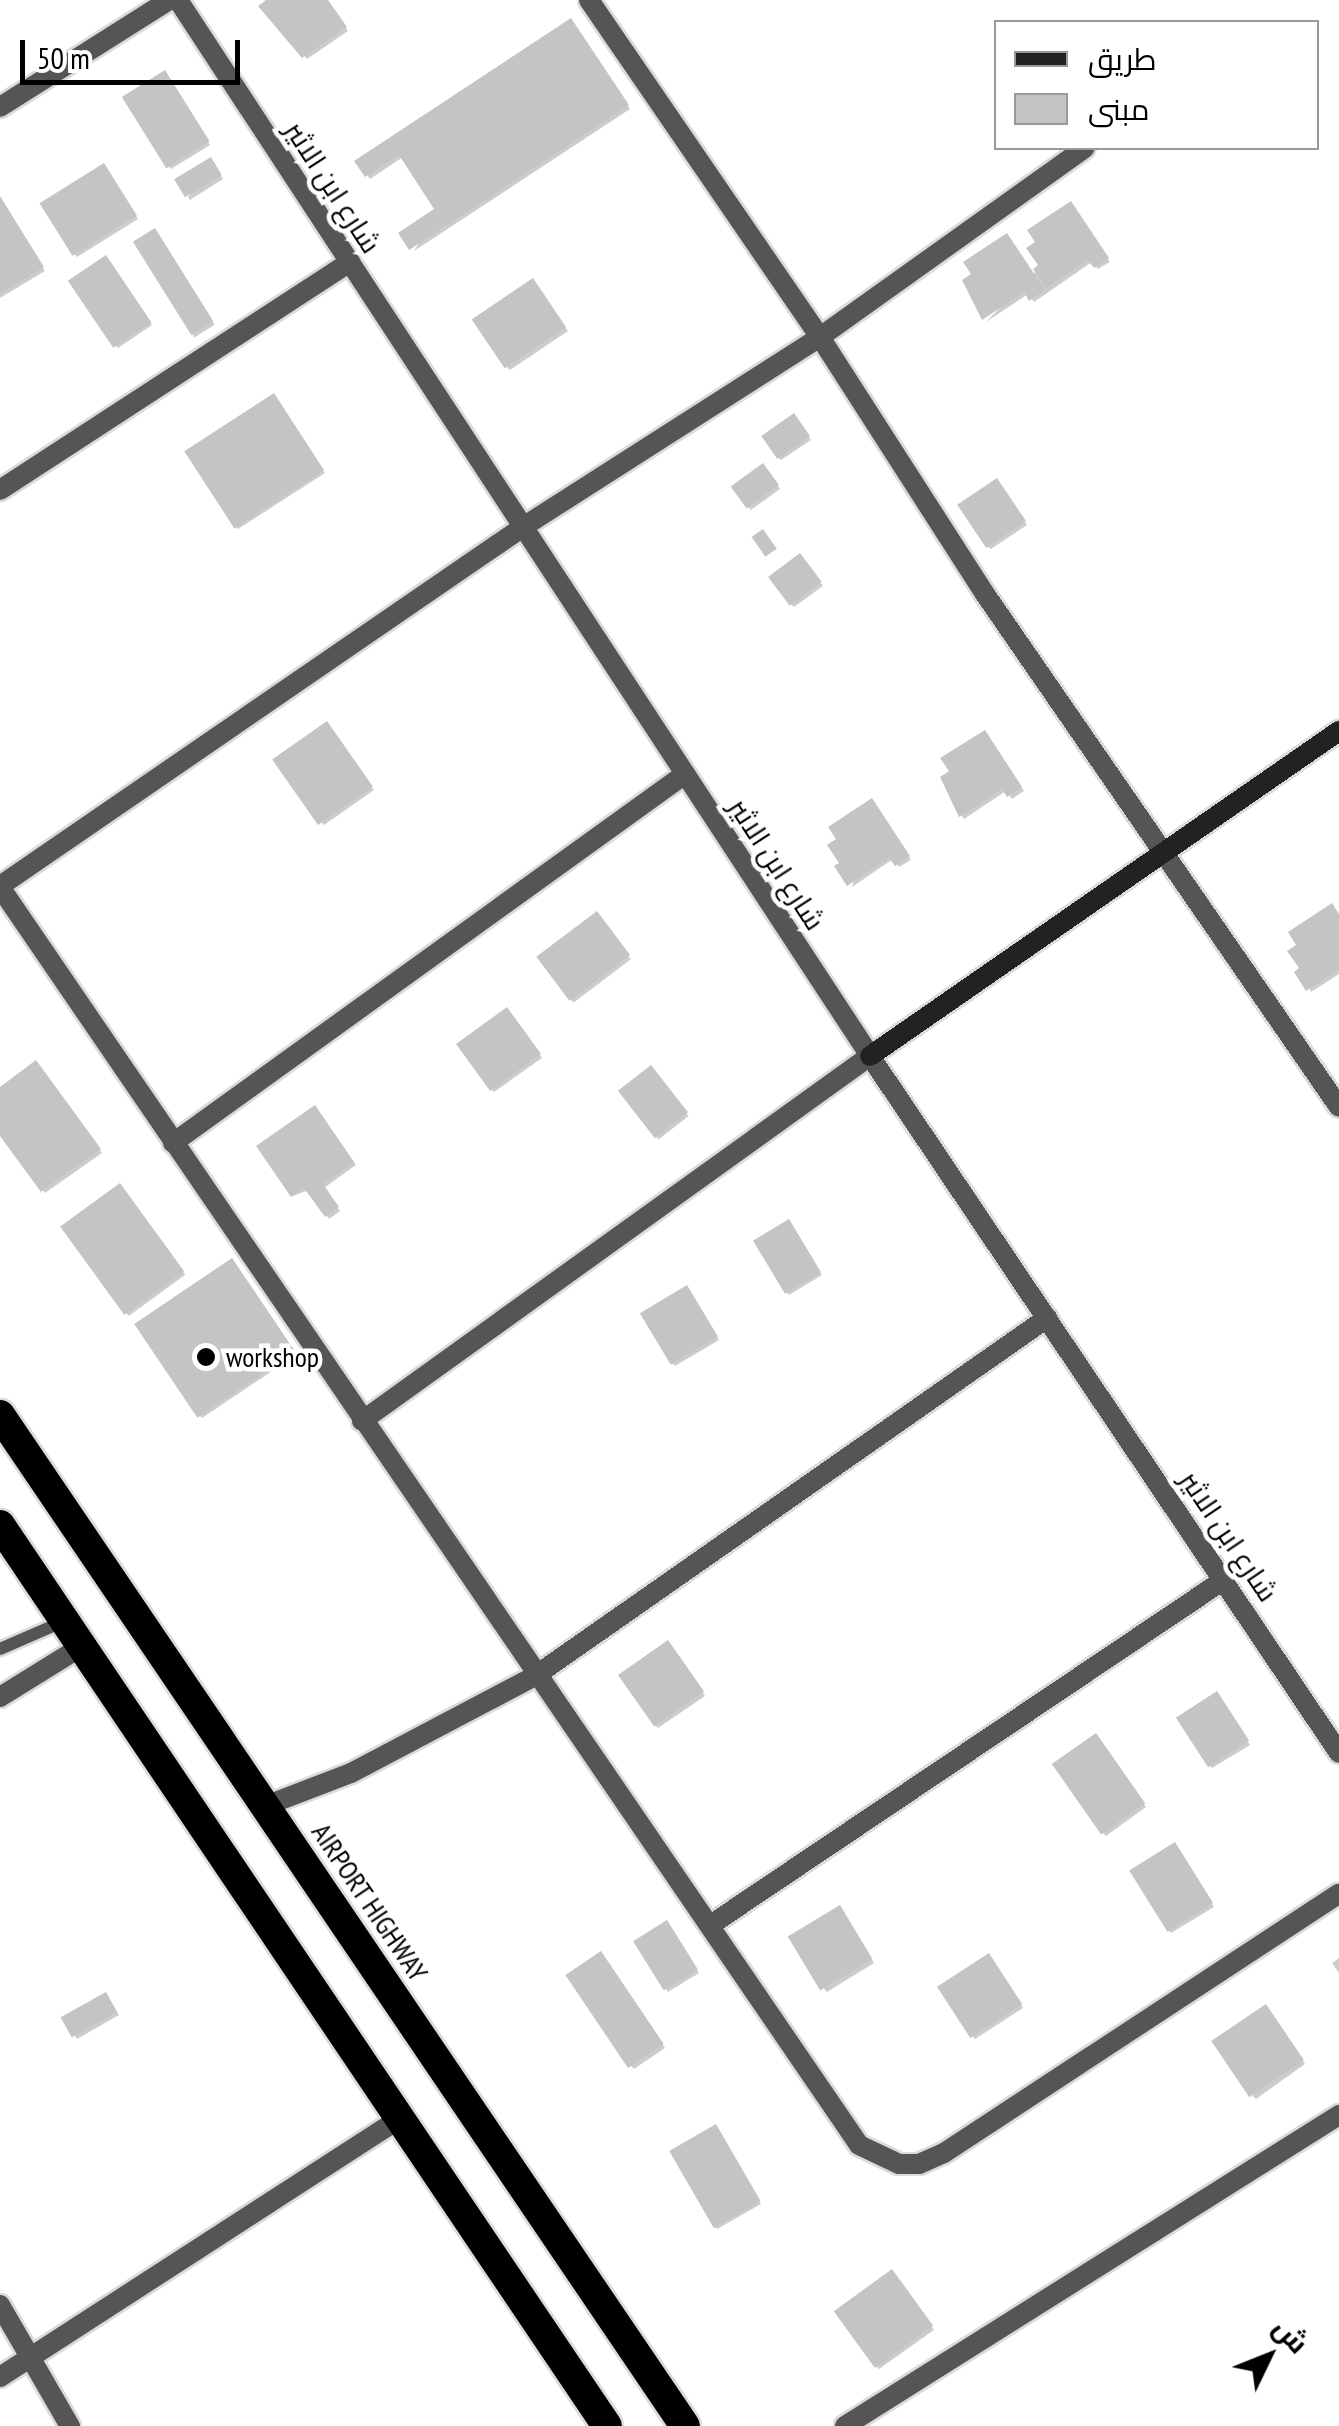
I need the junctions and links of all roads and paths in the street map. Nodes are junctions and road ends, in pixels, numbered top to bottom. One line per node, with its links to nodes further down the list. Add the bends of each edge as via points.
1 (169, 0): 4 (street)
2 (178, 0): 6 (street, شارع ابن الاثير)
3 (589, 0): 7 (street)
4 (0, 108)
5 (1082, 150): 7 (street)
6 (350, 262): 8 (street); 9 (street, شارع ابن الاثير)
7 (820, 337): 9 (street); 12 (street, via 984,594)
8 (0, 490)
9 (523, 527): 11 (street, شارع ابن الاثير); 13 (street)
10 (1339, 731): 12 (street)
11 (685, 774): 14 (street, شارع ابن الاثير); 16 (street)
12 (1163, 852): 14 (street); 15 (street)
13 (0, 887): 16 (street)
14 (870, 1056): 17 (street, شارع ابن الاثير); 19 (street)
15 (1339, 1107)
16 (173, 1143): 19 (street)
17 (1046, 1318): 21 (street, شارع ابن الاثير); 25 (street)
18 (0, 1415): 28 (highway, AIRPORT HIGHWAY)
19 (362, 1422): 25 (street)
20 (0, 1525): 22 (highway)
21 (1225, 1579): 27 (street, شارع ابن الاثير); 30 (street)
22 (62, 1622): 23 (highway); 24 (lane)
23 (79, 1648): 26 (street); 32 (highway)
24 (0, 1649)
25 (535, 1676): 28 (street, via 350,1773); 30 (street)
26 (0, 1697)
27 (1339, 1753)
28 (265, 1806): 38 (highway, AIRPORT HIGHWAY)
29 (1339, 1894): 30 (street, via 919,2164 876,2158 858,2146)
30 (712, 1924)
31 (1339, 2116): 39 (street)
32 (402, 2117): 34 (street); 37 (highway)
33 (0, 2305): 34 (street)
34 (31, 2358): 35 (street); 36 (street)
35 (0, 2377)
36 (70, 2426)
37 (607, 2426)
38 (686, 2426)
39 (845, 2426)

